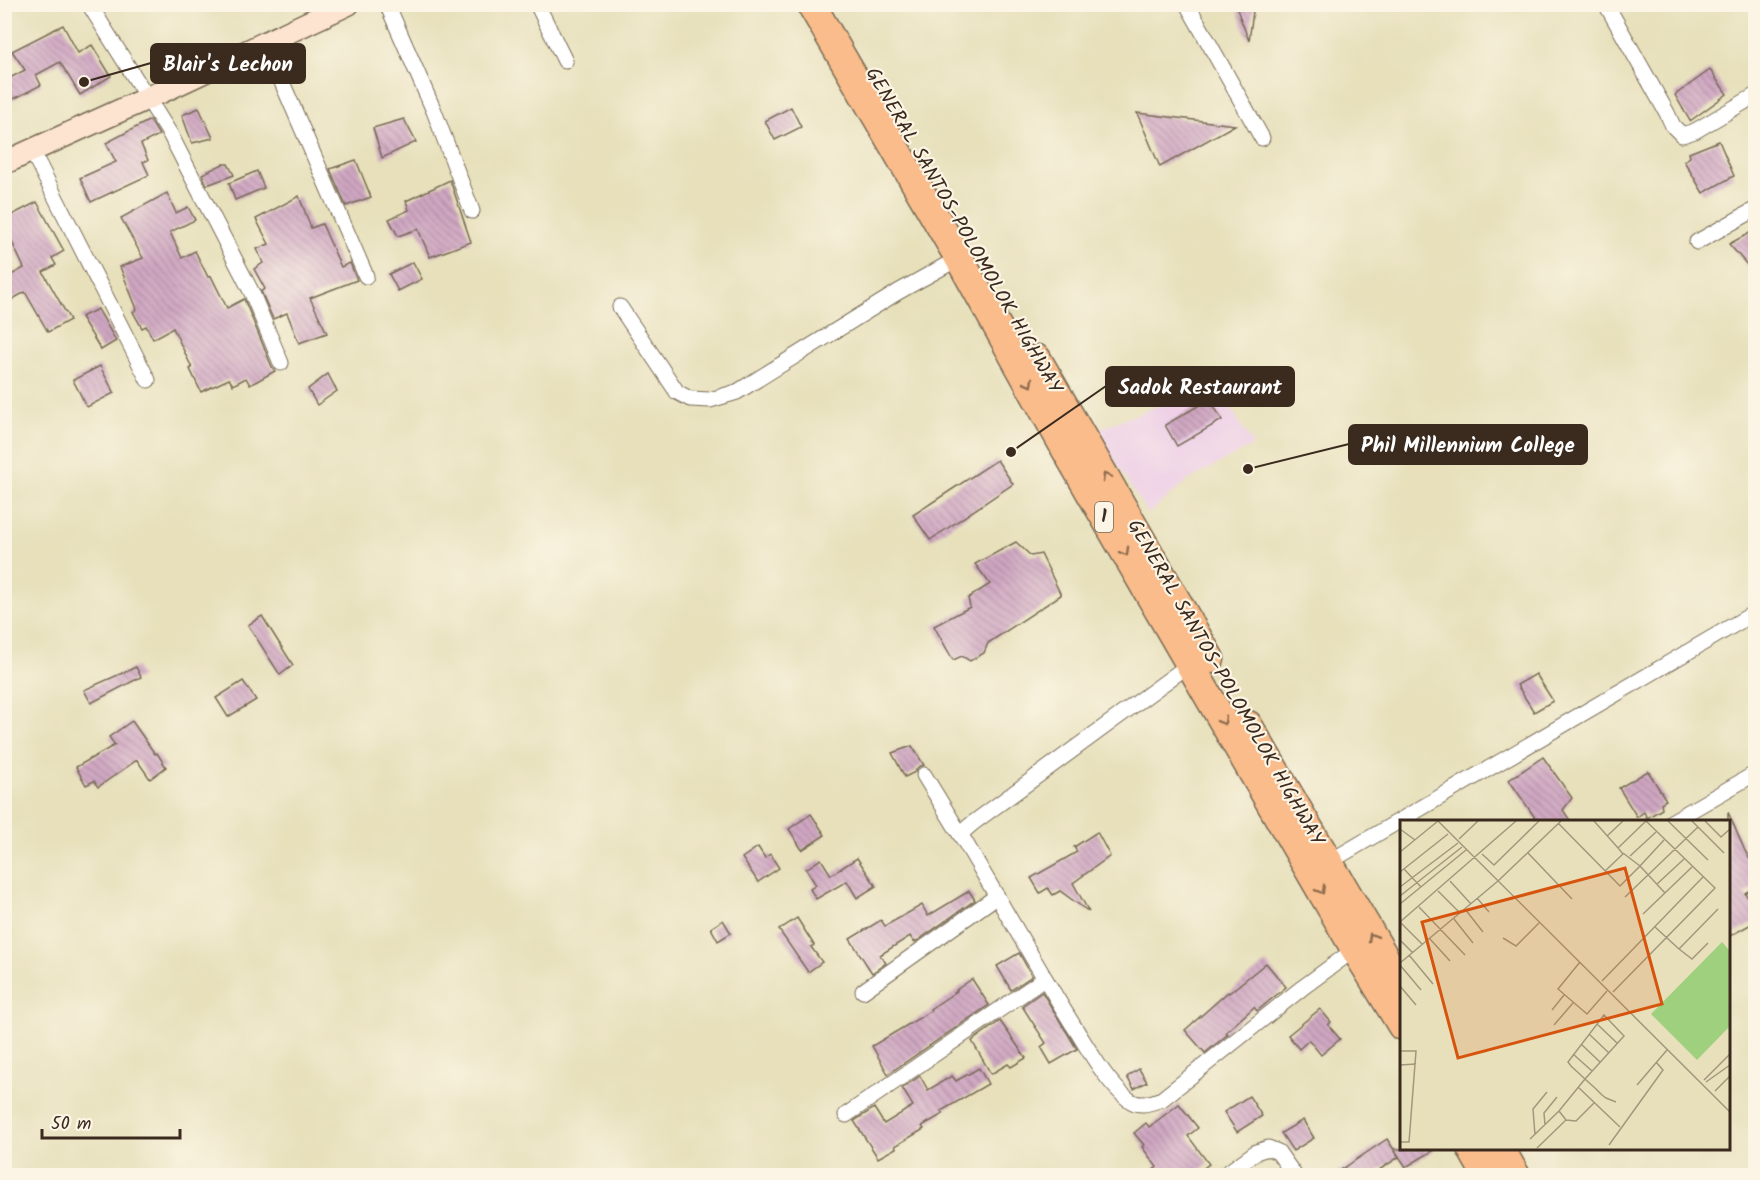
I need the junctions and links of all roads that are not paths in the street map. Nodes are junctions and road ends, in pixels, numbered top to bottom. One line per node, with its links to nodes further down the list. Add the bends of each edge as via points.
1 (89, 4): 12 (street)
2 (387, 4): 17 (street)
3 (537, 4): 10 (street)
4 (811, 4): 19 (highway, 1)
5 (831, 4): 32 (highway, GENERAL SANTOS-POLOMOLOK HIGHWAY / 1, one-way to 5)
6 (1187, 4): 13 (street)
7 (1606, 4): 11 (street, via 1673,126 1682,135)
8 (333, 8): 9 (street)
9 (265, 43): 12 (street); 20 (street)
10 (565, 61)
11 (1755, 95)
12 (148, 98): 14 (street); 22 (street, via 251,291)
13 (1262, 138)
14 (32, 151): 15 (street); 23 (street)
15 (4, 163)
16 (1755, 209): 18 (street)
17 (472, 211)
18 (1696, 242)
19 (959, 258): 21 (street, via 737,392 710,400 690,399 677,392); 25 (highway, 1, one-way to 25)
20 (366, 276)
21 (620, 307)
22 (281, 363)
23 (148, 380)
24 (1755, 612): 29 (street)
25 (1190, 664): 31 (street); 34 (highway, 1, one-way to 34)
26 (1755, 773): 30 (street)
27 (924, 775): 31 (street)
28 (1400, 820): 32 (street)
29 (1401, 820)
30 (1674, 820)
31 (960, 834): 33 (street)
32 (1329, 862): 36 (highway, GENERAL SANTOS-POLOMOLOK HIGHWAY / 1, one-way to 32)
33 (998, 896): 35 (street); 37 (street)
34 (1355, 950): 35 (street, via 1162,1099 1142,1105 1128,1100 1104,1073); 38 (highway, 1)
35 (1044, 979): 39 (street)
36 (1400, 981)
37 (863, 991)
38 (1400, 1024)
39 (846, 1115)
40 (1482, 1163): 43 (highway)
41 (1223, 1176): 42 (street, via 1268,1148 1278,1152)
42 (1295, 1176)
43 (1516, 1176)

